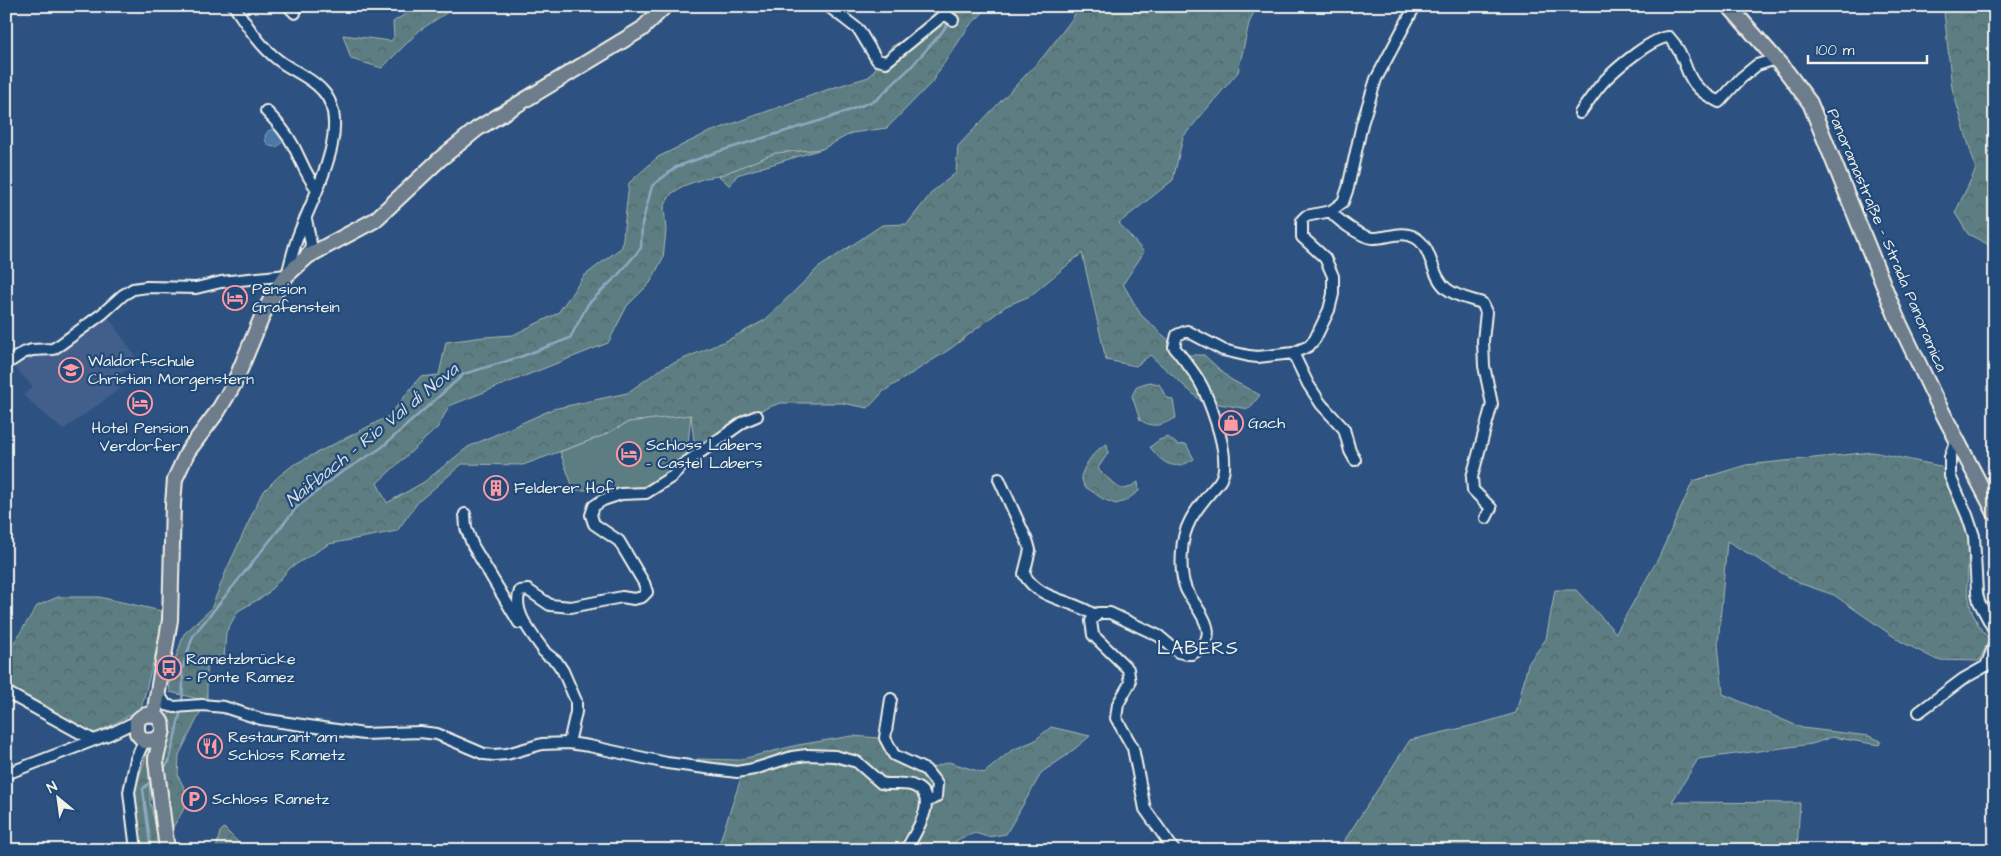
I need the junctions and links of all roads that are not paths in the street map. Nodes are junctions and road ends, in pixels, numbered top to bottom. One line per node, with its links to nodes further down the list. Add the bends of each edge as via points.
1 (234, 6): 10 (street, via 268,52 316,84 331,103 335,118 334,135)
2 (665, 6): 13 (main road, via 642,29 477,129 375,220)
3 (828, 6): 6 (street, via 859,30 881,62 886,62 941,16)
4 (1415, 6): 11 (street, via 1376,79 1348,188 1343,202)
5 (1729, 6): 7 (main road, Panoramastraße - Strada Panoramica)
6 (951, 18)
7 (1776, 59): 9 (street, via 1757,65 1718,102 1696,89 1678,48 1669,37 1663,37 1648,44 1606,80); 20 (main road, Panoramastraße - Strada Panoramica, via 1810,103 1896,316)
8 (266, 111): 10 (street, via 292,144)
9 (1580, 113)
10 (317, 189): 12 (street)
11 (1331, 211): 17 (street, via 1306,216 1302,220 1302,237 1331,268 1333,294 1315,339 1304,350); 25 (street, via 1342,222 1368,237 1403,234 1415,237 1425,246 1432,267 1445,288 1482,303 1486,312 1484,366 1492,404 1472,486 1491,508)
12 (307, 223): 13 (street, via 314,237); 14 (street, via 299,232); 15 (street, via 311,244)
13 (334, 242): 15 (main road)
14 (297, 243): 15 (street); 16 (street)
15 (308, 256): 16 (main road)
16 (287, 275): 18 (street, via 196,288 132,289 62,344 52,349 32,350); 31 (main road, via 264,312 234,384 188,451 175,479)
17 (1294, 353): 21 (street, via 1321,404 1344,429); 26 (street, via 1258,358 1223,350 1186,331 1177,335 1174,347 1203,387 1225,459 1222,478 1193,513 1182,543 1185,586 1208,626 1207,638 1201,647 1187,654 1178,652 1159,636 1110,613)
18 (6, 364)
19 (757, 416): 29 (street, via 745,420 652,490 621,494 594,506 591,515 594,524 619,541 647,592 634,599 622,597 571,607 550,605 528,590 520,591 517,600 521,615)
20 (1956, 440): 23 (main road, Panoramastraße - Strada Panoramica); 27 (street, via 1950,457 1950,476 1974,536 1977,593)
21 (1355, 460)
22 (999, 479): 26 (street, via 1030,550 1024,574 1027,579 1049,596 1086,608)
23 (1995, 513)
24 (465, 514): 29 (street, via 473,546 528,637)
25 (1486, 518)
26 (1096, 616): 45 (street, via 1091,621 1093,635 1128,670 1130,683 1118,704 1116,718 1133,748 1145,809)
27 (1995, 632)
28 (1995, 643): 33 (street, via 1986,666)
29 (547, 654): 38 (street, via 563,671 576,701)
30 (6, 692): 37 (street)
31 (164, 697): 34 (main road); 34 (street); 38 (street, via 224,707 261,719 364,734 437,734 484,754 507,754 542,744)
32 (891, 699): 41 (street, via 885,738 894,755 926,770 937,784 936,797)
33 (1920, 712)
34 (152, 722): 35 (street); 36 (main road, via 136,729); 36 (main road, via 156,740); 39 (main road)
35 (110, 734): 36 (street, via 132,734); 37 (street)
36 (143, 739): 39 (main road); 42 (street, via 129,792)
37 (93, 740): 40 (street)
38 (569, 743): 41 (street, via 666,763 728,771 745,771 792,757 835,756 857,762 881,783 917,787)
39 (156, 760): 43 (main road)
40 (6, 774)
41 (927, 802): 44 (street)
42 (136, 850)
43 (167, 850)
44 (906, 850)
45 (1174, 850)

